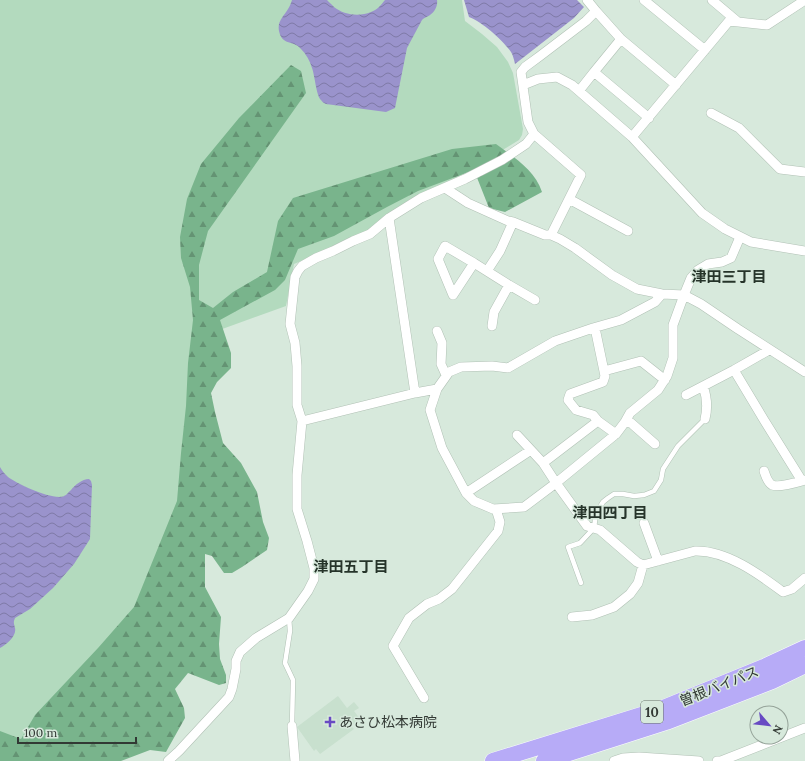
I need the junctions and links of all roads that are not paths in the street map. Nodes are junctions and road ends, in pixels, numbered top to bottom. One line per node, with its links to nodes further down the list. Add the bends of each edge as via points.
1 (587, 0): 5 (street)
2 (644, 0): 8 (street)
3 (712, 0): 6 (street)
4 (805, 0): 6 (street, via 767,25)
5 (596, 11): 7 (street); 10 (street, via 525,66 522,72)
6 (738, 22): 8 (street, via 729,21)
7 (621, 39): 9 (street); 11 (street)
8 (705, 50): 11 (street)
9 (594, 72): 12 (street); 14 (street)
10 (523, 85): 12 (street, via 538,79 557,77); 15 (street, via 528,122)
11 (676, 85): 14 (street)
12 (579, 91): 16 (street)
13 (711, 113): 17 (street, via 739,128 780,169)
14 (649, 118): 16 (street)
15 (534, 134): 18 (street, via 526,144 502,160); 19 (street, via 581,175)
16 (632, 138): 24 (street, via 702,213)
17 (805, 172)
18 (445, 188): 20 (street, via 421,198); 21 (street, via 468,203)
19 (569, 199): 22 (street); 23 (street)
20 (388, 218): 43 (street); 46 (street, via 370,234 302,266 295,277 290,324 297,366 297,405)
21 (513, 222): 23 (street); 27 (street)
22 (628, 231)
23 (551, 235): 29 (street, via 637,289)
24 (740, 237): 25 (street, via 751,242); 30 (street, via 731,258 708,264 698,270 691,278)
25 (805, 251)
26 (474, 263): 26 (street, via 470,270 453,295 438,259 445,246); 27 (street)
27 (487, 272): 28 (street)
28 (509, 285): 31 (street); 32 (street, via 494,312)
29 (662, 294): 30 (street); 33 (street, via 655,302 622,320)
30 (684, 295): 35 (street); 40 (street, via 673,325 673,358)
31 (535, 300)
32 (492, 326)
33 (595, 328): 37 (street); 39 (street, via 555,341 508,368 461,368)
34 (437, 331): 39 (street, via 442,342 441,364)
35 (769, 350): 36 (street); 38 (street)
36 (734, 370): 41 (street); 55 (street)
37 (604, 372): 40 (street, via 642,361); 47 (street, via 603,382 570,394 568,400 576,410 592,415)
38 (805, 372)
39 (446, 375): 42 (street)
40 (665, 380): 48 (street, via 658,390 630,413)
41 (703, 386): 44 (street); 45 (street, via 708,407)
42 (437, 389): 43 (street); 57 (street, via 430,410 442,448)
43 (416, 394): 46 (street)
44 (686, 395)
45 (705, 419): 60 (lane, via 678,446 663,469 654,490 634,496 614,494 603,502 596,513)
46 (302, 421): 66 (street, via 297,509 309,547 314,579)
47 (598, 421): 49 (street); 53 (street)
48 (625, 422): 49 (street); 51 (street, via 631,423)
49 (616, 434): 56 (street)
50 (517, 435): 52 (street)
51 (655, 444)
52 (531, 450): 53 (street); 57 (street)
53 (543, 463): 56 (street)
54 (764, 471): 55 (street, via 768,481 776,486)
55 (804, 480)
56 (556, 483): 58 (street, via 524,507); 60 (street, via 588,526)
57 (466, 493): 58 (street, via 474,501)
58 (496, 509): 69 (street, via 500,522 498,531 452,589 409,618 394,646)
59 (644, 523): 61 (street)
60 (594, 528): 62 (street, via 604,532); 64 (lane, via 580,543 568,547)
61 (658, 561): 62 (street); 63 (street, via 703,551 724,557 754,571 783,592 792,589)
62 (643, 565): 65 (street, via 638,583 630,594 614,607 592,615)
63 (805, 578)
64 (581, 583)
65 (572, 617)
66 (289, 618): 70 (lane, via 290,631 285,664 293,680); 73 (street, via 256,638 240,652 229,697)
67 (805, 648): 72 (highway, 曽根バイパス / 10, via 661,709)
68 (805, 665): 76 (highway, 曽根バイパス / 10, via 772,681 666,722)
69 (424, 698)
70 (292, 726): 74 (street)
71 (805, 728): 80 (street)
72 (513, 757): 75 (highway, 曽根バイパス / 10)
73 (168, 761)
74 (295, 761)
75 (493, 761)
76 (544, 761)
77 (614, 761): 78 (street, via 638,757)
78 (698, 761)
79 (717, 761): 80 (street)
80 (721, 761)

